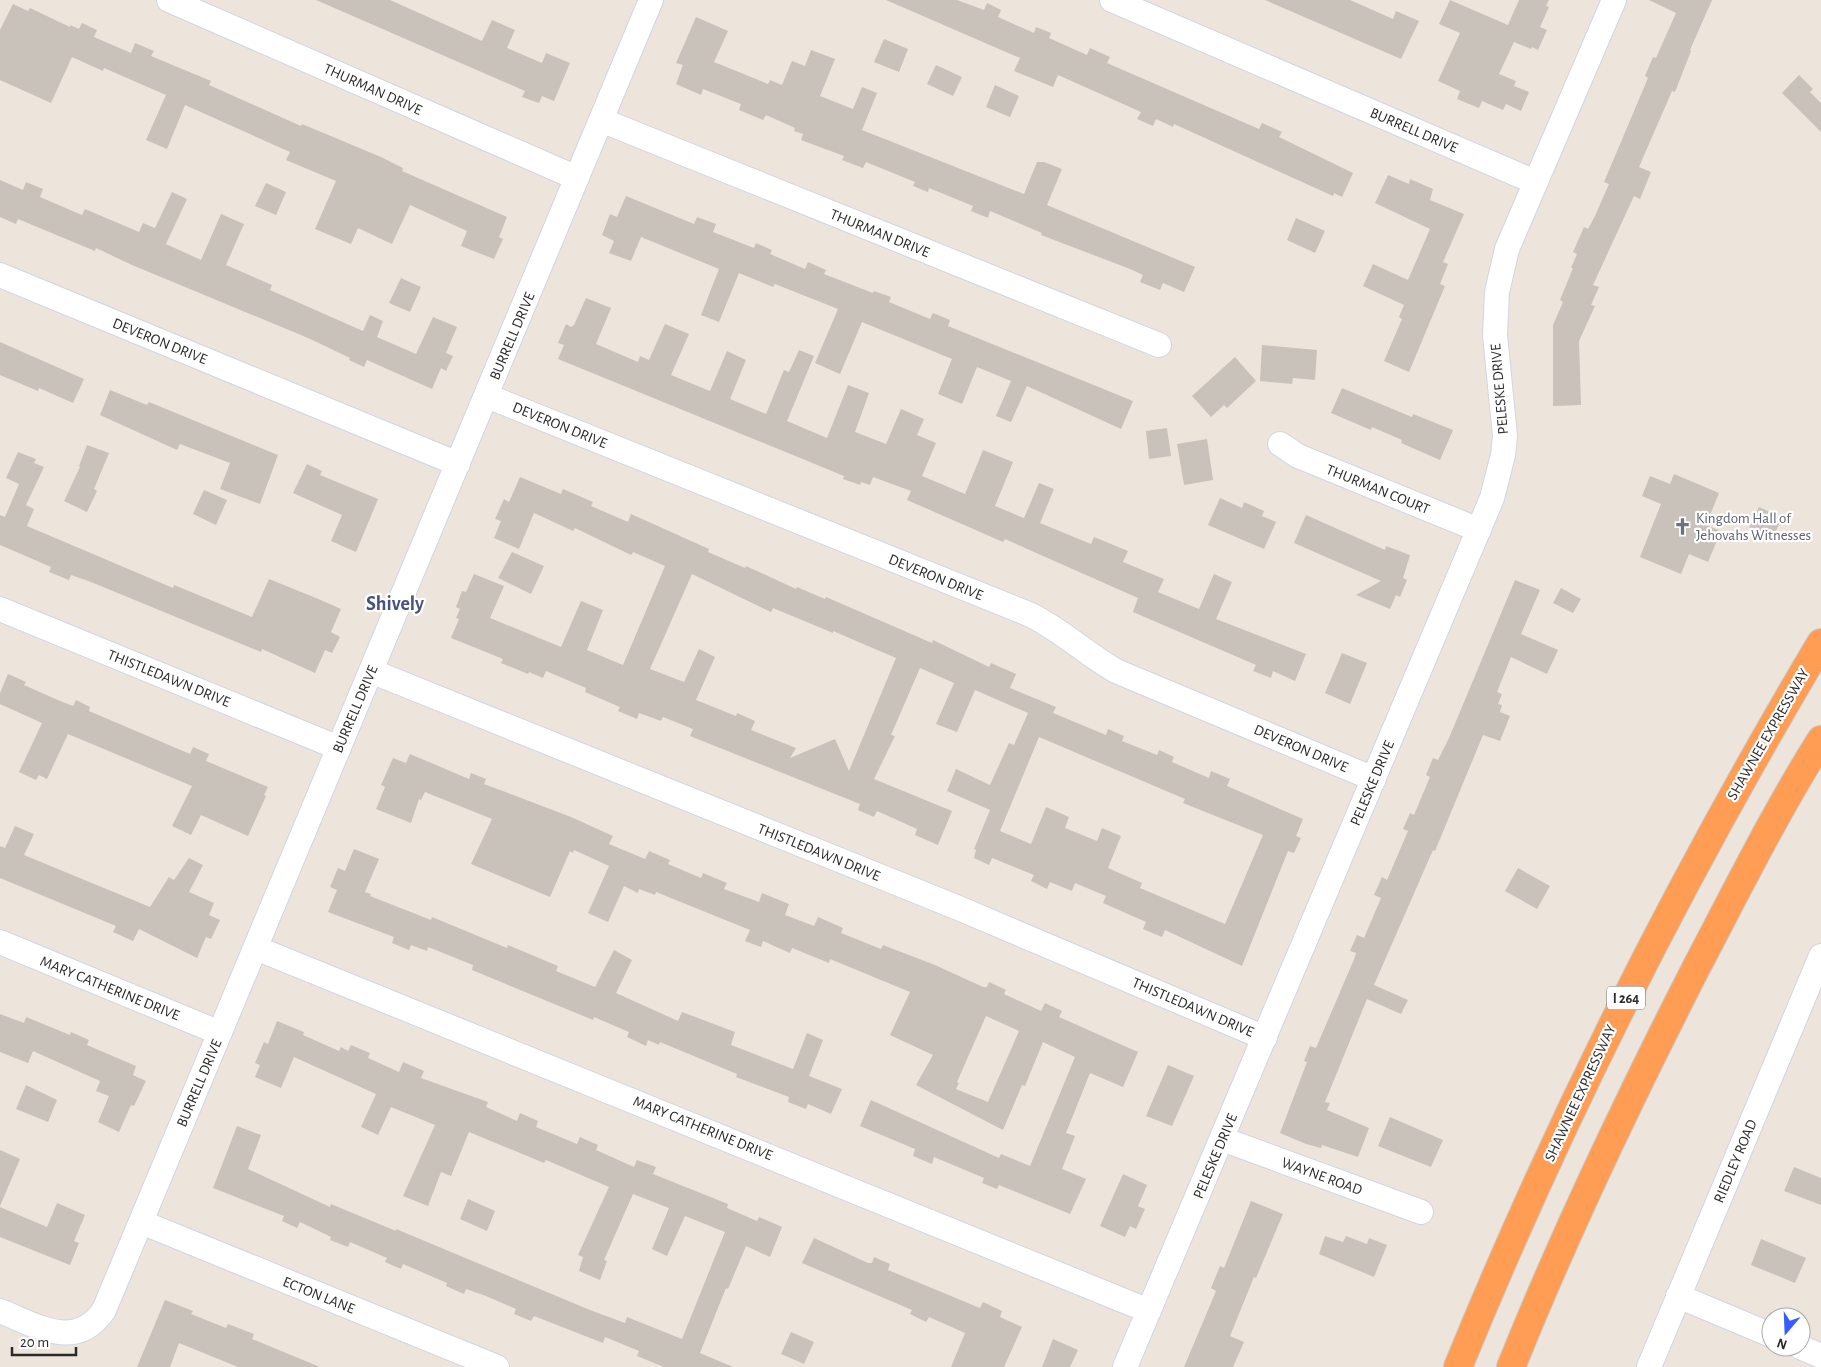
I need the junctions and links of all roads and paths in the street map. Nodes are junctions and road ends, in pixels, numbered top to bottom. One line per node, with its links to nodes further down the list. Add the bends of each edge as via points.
1 (169, 0): 6 (street, THURMAN DRIVE)
2 (651, 0): 5 (street, BURRELL DRIVE)
3 (1112, 0): 7 (street, BURRELL DRIVE)
4 (1614, 0): 7 (street)
5 (602, 120): 6 (street, BURRELL DRIVE); 9 (street, THURMAN DRIVE)
6 (577, 178): 10 (street, BURRELL DRIVE)
7 (1535, 182): 13 (street, PELESKE DRIVE, via 1507,249 1497,292 1494,334 1503,455 1492,498)
8 (0, 275): 12 (street, DEVERON DRIVE)
9 (1159, 345)
10 (486, 396): 12 (street, BURRELL DRIVE); 19 (street, DEVERON DRIVE, via 1031,615 1059,630 1116,671)
11 (1280, 444): 13 (street, THURMAN COURT, via 1298,456)
12 (458, 464): 16 (street, BURRELL DRIVE)
13 (1479, 530): 19 (street, PELESKE DRIVE)
14 (0, 609): 18 (street, THISTLEDAWN DRIVE)
15 (1821, 643): 34 (highway, SHAWNEE EXPRESSWAY / I 264, via 1757,750 1620,1008 1489,1291)
16 (371, 671): 18 (street, BURRELL DRIVE); 24 (street, THISTLEDAWN DRIVE, via 956,908)
17 (1821, 740): 35 (highway, via 1747,870 1657,1044 1582,1201)
18 (339, 748): 21 (street, BURRELL DRIVE)
19 (1374, 779): 24 (street, PELESKE DRIVE)
20 (0, 942): 23 (street, MARY CATHERINE DRIVE)
21 (256, 948): 23 (street, BURRELL DRIVE); 30 (street, MARY CATHERINE DRIVE)
22 (1821, 956): 28 (street, RIEDLEY ROAD)
23 (220, 1033): 27 (street, BURRELL DRIVE)
24 (1265, 1038): 25 (street, PELESKE DRIVE)
25 (1222, 1139): 26 (street, WAYNE ROAD); 30 (street, PELESKE DRIVE)
26 (1421, 1212)
27 (141, 1222): 29 (street, BURRELL DRIVE, via 104,1310 84,1330 70,1334 54,1332); 32 (street, ECTON LANE)
28 (1678, 1296): 31 (street); 36 (street, RIEDLEY ROAD)
29 (0, 1311)
30 (1149, 1311): 33 (street, PELESKE DRIVE)
31 (1761, 1331)
32 (498, 1367)
33 (1125, 1367)
34 (1458, 1367)
35 (1511, 1367)
36 (1649, 1367)

